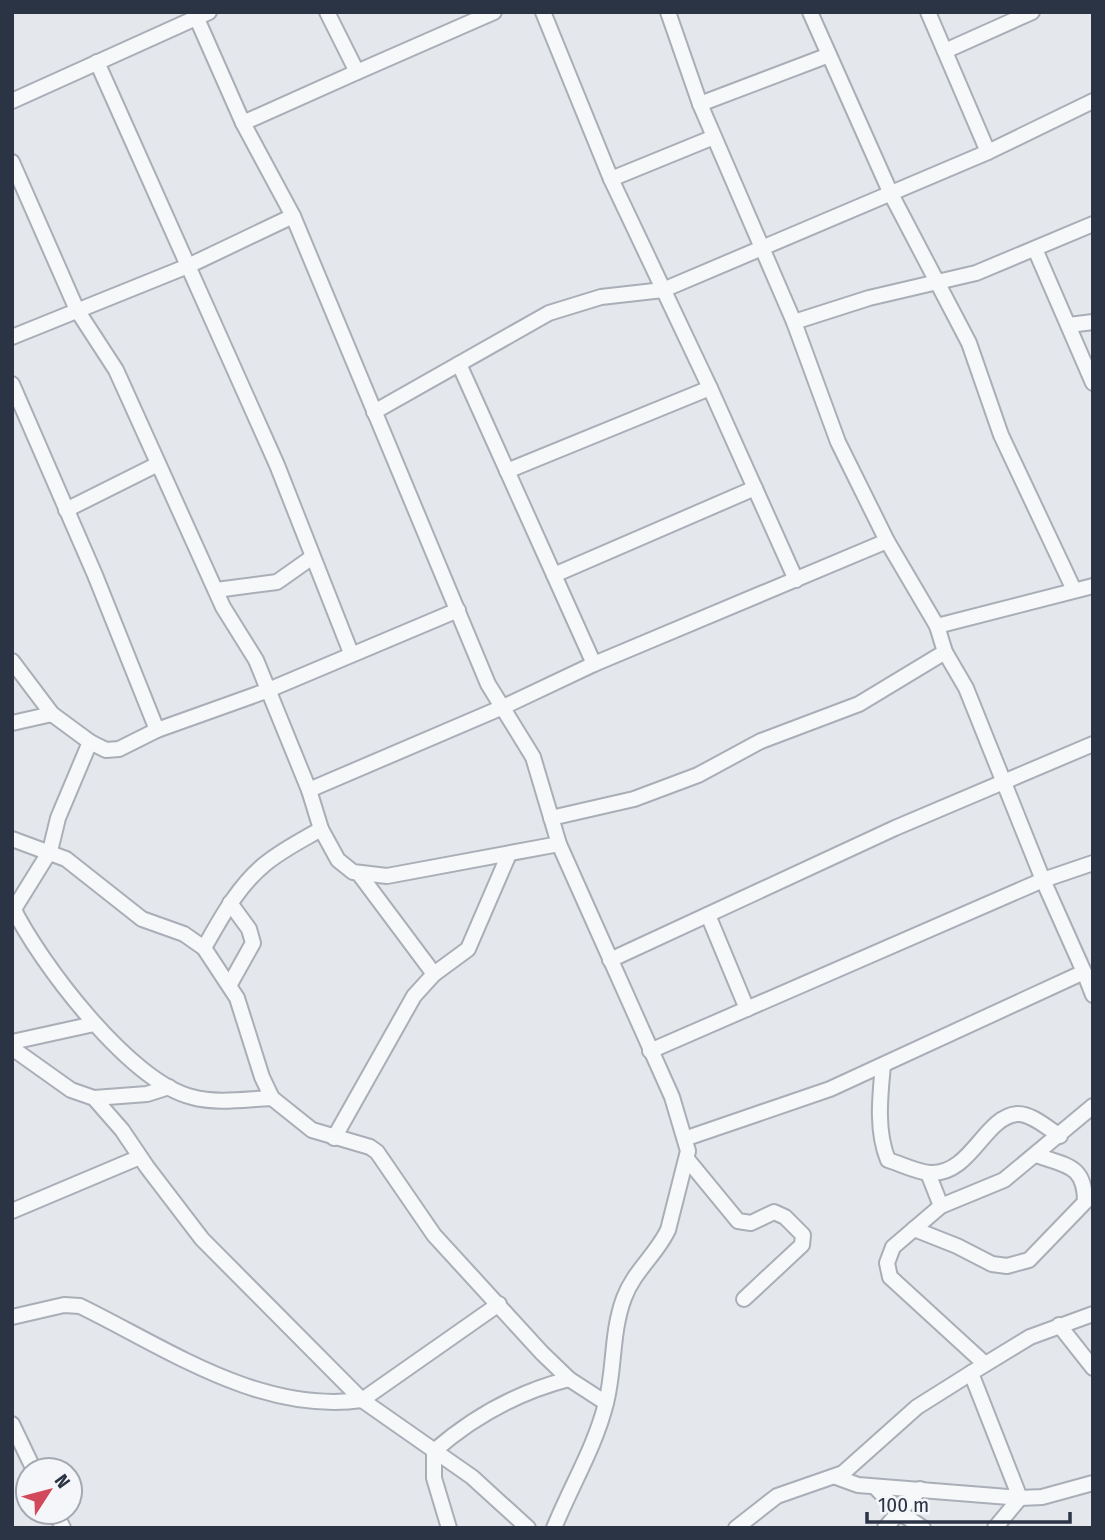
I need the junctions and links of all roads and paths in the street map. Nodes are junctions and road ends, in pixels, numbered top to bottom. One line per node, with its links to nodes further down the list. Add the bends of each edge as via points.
1 (327, 12): 12 (street)
2 (494, 12): 12 (street)
3 (543, 12): 20 (street)
4 (668, 12): 15 (street)
5 (810, 12): 10 (street)
6 (928, 12): 9 (street)
7 (1032, 12): 9 (street)
8 (199, 14): 11 (street); 16 (street)
9 (944, 51): 18 (street)
10 (829, 55): 15 (street); 21 (street)
11 (97, 62): 14 (street); 26 (street)
12 (357, 72): 16 (street)
13 (1093, 100): 18 (street)
14 (12, 101)
15 (700, 104): 17 (street)
16 (243, 123): 22 (street)
17 (714, 136): 20 (street); 24 (street)
18 (988, 152): 21 (street)
19 (12, 162): 29 (street)
20 (611, 179): 28 (street)
21 (891, 194): 24 (street); 27 (street)
22 (292, 216): 26 (street); 38 (street)
23 (1093, 224): 25 (street)
24 (760, 248): 28 (street); 30 (street)
25 (1035, 249): 27 (street, via 976,273); 32 (street)
26 (188, 266): 29 (street); 44 (street, via 277,465)
27 (935, 280): 30 (street); 49 (street, via 969,343 1001,435)
28 (663, 290): 34 (street, via 567,305); 37 (street)
29 (77, 310): 33 (street); 39 (street, via 116,370)
30 (794, 322): 43 (street, via 838,442)
31 (1093, 322): 32 (street)
32 (1069, 325): 35 (street)
33 (12, 337)
34 (459, 364): 38 (street); 40 (street)
35 (1093, 383)
36 (12, 384): 42 (street)
37 (710, 388): 40 (street); 41 (street)
38 (374, 412): 50 (street)
39 (158, 464): 42 (street); 48 (street)
40 (507, 471): 45 (street)
41 (755, 488): 45 (street); 46 (street)
42 (66, 510): 60 (street)
43 (887, 541): 46 (street); 51 (street)
44 (312, 558): 48 (street, via 277,582); 53 (street)
45 (554, 575): 55 (street)
46 (796, 580): 55 (street)
47 (1093, 586): 49 (street)
48 (216, 590): 56 (street, via 230,622 256,660)
49 (1074, 590): 51 (street)
50 (458, 610): 53 (street); 57 (street, via 488,684)
51 (937, 626): 52 (street)
52 (945, 652): 63 (street, via 966,688); 65 (street, via 859,704 761,741 698,775 634,800)
53 (351, 653): 56 (street)
54 (12, 661): 58 (street)
55 (594, 664): 57 (street)
56 (266, 691): 60 (street); 64 (street)
57 (503, 707): 64 (street); 65 (street, via 533,757)
58 (52, 714): 59 (street); 61 (street)
59 (12, 723)
60 (157, 730): 61 (street, via 111,750)
61 (90, 742): 69 (street, via 58,818)
62 (1093, 744): 63 (street)
63 (1004, 785): 73 (street); 76 (street, via 895,828)
64 (309, 790): 66 (street)
65 (551, 818): 68 (street)
66 (321, 829): 72 (street, via 338,860); 74 (street, via 265,864)
67 (12, 839): 69 (street)
68 (559, 844): 70 (street); 78 (street)
69 (50, 851): 75 (street); 77 (street, via 79,867 142,919 184,934)
70 (509, 854): 72 (street, via 387,876); 80 (street, via 468,949)
71 (1093, 863): 73 (street)
72 (360, 875): 80 (street)
73 (1043, 880): 79 (street); 83 (street)
74 (230, 903): 77 (street); 81 (street, via 249,929 253,943)
75 (13, 908): 84 (street, via 26,935)
76 (708, 915): 78 (street); 83 (street)
77 (204, 948): 81 (street)
78 (610, 960): 87 (street)
79 (1084, 972): 82 (street); 88 (street)
80 (434, 974): 94 (street, via 401,1017)
81 (230, 984): 91 (street)
82 (1093, 995)
83 (747, 1009): 87 (street)
84 (94, 1024): 85 (street); 89 (street)
85 (12, 1042)
86 (12, 1048): 90 (street, via 61,1084)
87 (650, 1051): 95 (street)
88 (883, 1065): 95 (street, via 830,1089); 99 (street, via 879,1101 882,1145 888,1160)
89 (169, 1087): 90 (street, via 147,1094); 91 (street, via 202,1099)
90 (94, 1098): 97 (street)
91 (272, 1098): 94 (street, via 299,1122)
92 (1093, 1106): 93 (street)
93 (1060, 1136): 96 (street); 99 (street, via 1017,1114 996,1124 965,1158 944,1171)
94 (334, 1138): 104 (street, via 377,1152 434,1235)
95 (687, 1138): 98 (street)
96 (1036, 1155): 100 (street, via 1004,1180); 102 (street, via 1076,1170 1085,1181 1085,1202 1029,1260 1007,1266 992,1264)
97 (140, 1157): 101 (street); 112 (street, via 202,1239)
98 (687, 1159): 103 (street, via 738,1221 751,1223 774,1212 803,1235 802,1245); 113 (street, via 668,1230 633,1278 618,1315)
99 (928, 1173): 100 (street)
100 (941, 1206): 102 (street)
101 (12, 1211)
102 (914, 1229): 108 (street, via 892,1247 887,1263 890,1277)
103 (744, 1298)
104 (499, 1304): 111 (street); 112 (street)
105 (1093, 1314): 107 (street)
106 (12, 1317): 112 (street, via 73,1304 242,1385 320,1403)
107 (1059, 1325): 108 (street); 109 (street)
108 (985, 1364): 110 (street)
109 (1093, 1368)
110 (971, 1373): 117 (street, via 916,1407); 121 (street)
111 (569, 1379): 113 (street); 115 (street, via 482,1415)
112 (362, 1400): 115 (street)
113 (606, 1403): 125 (street)
114 (12, 1424): 116 (street)
115 (434, 1451): 123 (street, via 434,1478); 124 (street)
116 (27, 1456)
117 (836, 1477): 119 (street); 126 (street, via 777,1496)
118 (1093, 1483): 121 (street)
119 (875, 1487): 120 (street); 122 (street)
120 (920, 1489): 121 (street); 122 (street)
121 (1020, 1498): 129 (street)
122 (899, 1512): 127 (street); 128 (street)
123 (449, 1528)
124 (528, 1528)
125 (554, 1528)
126 (736, 1528)
127 (885, 1528)
128 (923, 1528)
129 (995, 1528)

